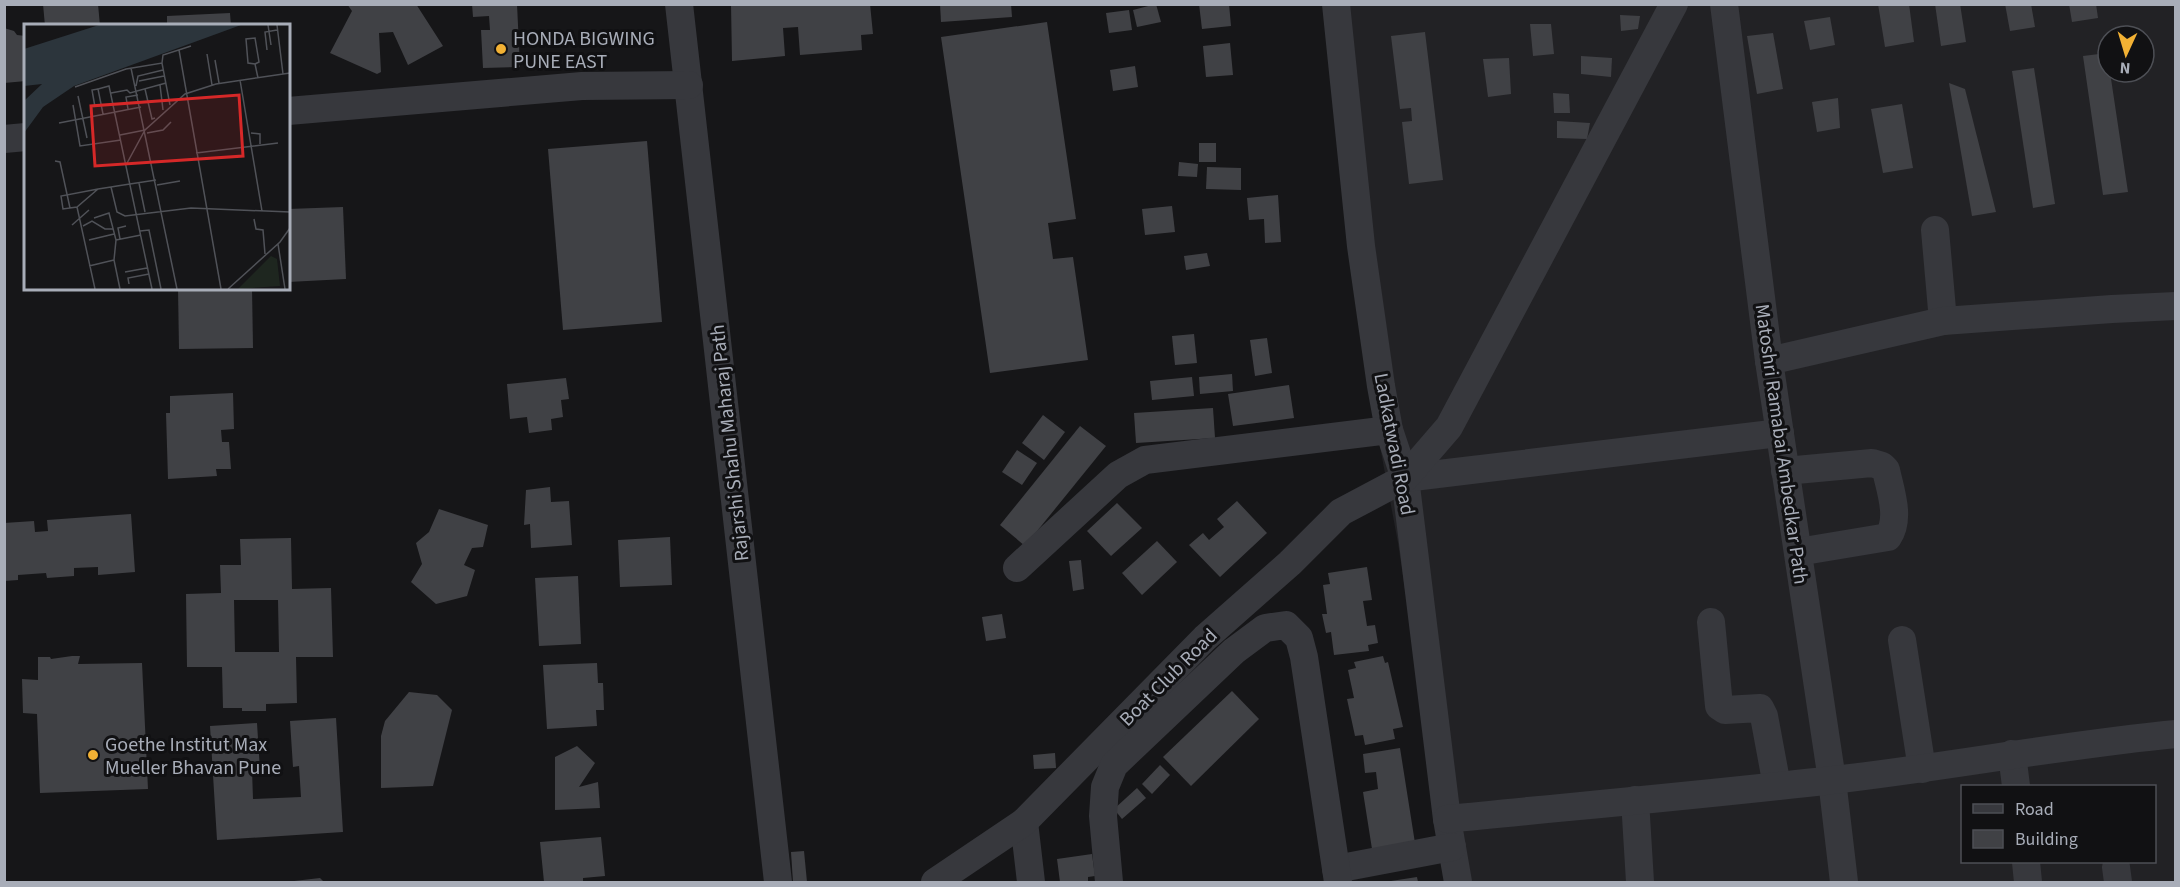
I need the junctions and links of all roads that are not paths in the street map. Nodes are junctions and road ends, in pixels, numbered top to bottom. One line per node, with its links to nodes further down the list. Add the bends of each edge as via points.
1 (679, 4): 5 (street, Rajarshi Shahu Maharaj Path)
2 (1336, 4): 13 (street, Ladkatwadi Road, via 1361,246)
3 (1674, 4): 16 (street, via 1449,427)
4 (1724, 4): 12 (street, Matoshri Ramabai Ambedkar Path)
5 (689, 85): 6 (street, via 582,86); 35 (street, Rajarshi Shahu Maharaj Path)
6 (290, 111)
7 (24, 136): 8 (street)
8 (4, 139)
9 (1935, 230): 11 (street)
10 (2175, 306): 11 (street)
11 (1943, 321): 12 (street)
12 (1770, 361): 14 (street, Matoshri Ramabai Ambedkar Path)
13 (1389, 430): 16 (street, Ladkatwadi Road); 18 (street, via 1145,460 1118,475)
14 (1780, 433): 15 (street, Matoshri Ramabai Ambedkar Path); 16 (street)
15 (1785, 471): 17 (street, Matoshri Ramabai Ambedkar Path); 17 (street, via 1872,463 1882,466 1887,470 1895,516 1888,537)
16 (1405, 477): 23 (street, Boat Club Road, via 1341,512 1205,638); 30 (street, Ladkatwadi Road)
17 (1798, 552): 25 (street, Matoshri Ramabai Ambedkar Path)
18 (1017, 568)
19 (1711, 622): 27 (street, via 1719,706 1725,710 1760,708)
20 (1902, 640): 24 (street)
21 (2175, 734): 22 (street)
22 (2012, 754): 24 (street); 26 (street)
23 (1078, 768): 28 (street); 31 (street, Boat Club Road)
24 (1922, 769): 25 (street)
25 (1832, 780): 27 (street); 41 (street, Matoshri Ramabai Ambedkar Path)
26 (2016, 785)
27 (1777, 786): 29 (street)
28 (1105, 787): 34 (street, via 1114,765 1234,651 1265,628 1286,625 1299,638 1304,657); 38 (street, via 1102,816)
29 (1635, 800): 30 (street); 40 (street)
30 (1448, 819): 32 (street, Ladkatwadi Road)
31 (1024, 822): 36 (street, Boat Club Road); 37 (street)
32 (1452, 847): 34 (street); 39 (street, Ladkatwadi Road)
33 (2026, 863): 42 (street)
34 (1337, 876)
35 (778, 882)
36 (935, 882)
37 (1031, 882)
38 (1108, 882)
39 (1458, 882)
40 (1640, 882)
41 (1844, 882)
42 (2028, 882)

